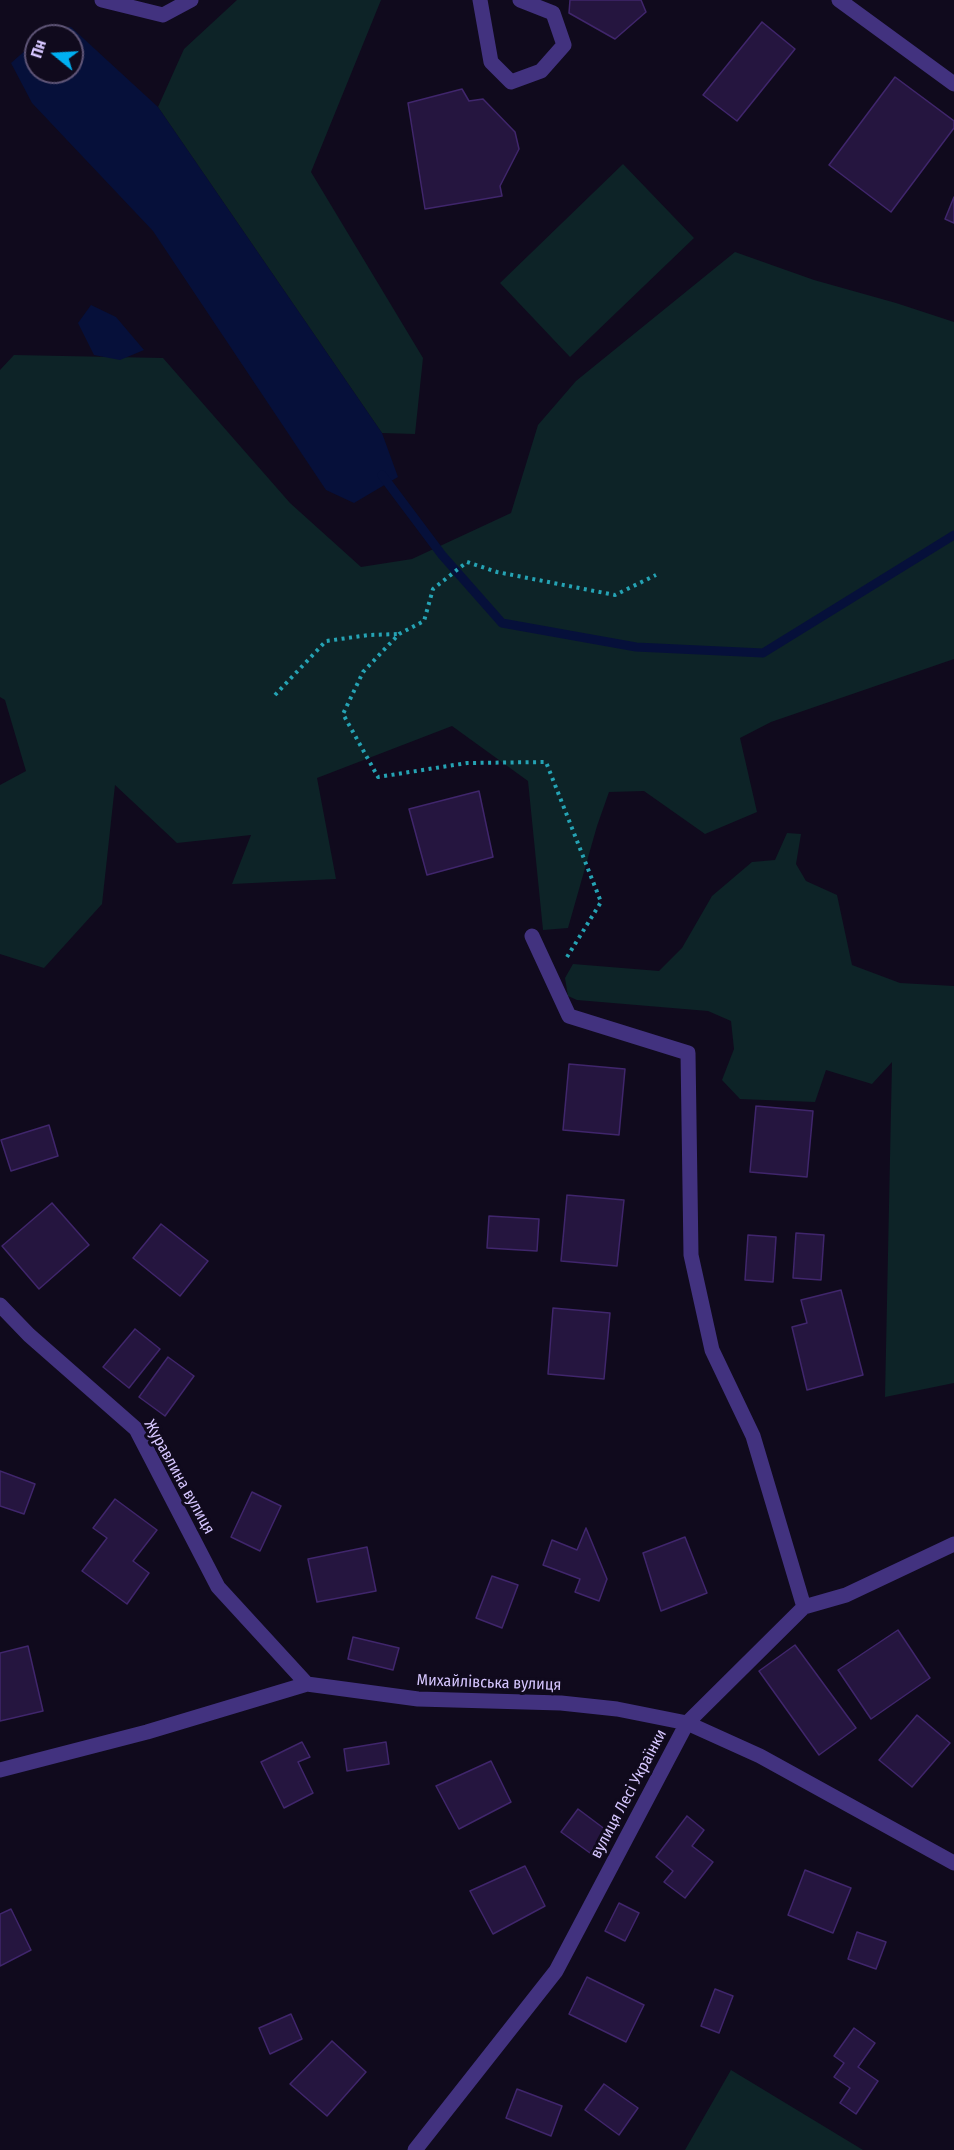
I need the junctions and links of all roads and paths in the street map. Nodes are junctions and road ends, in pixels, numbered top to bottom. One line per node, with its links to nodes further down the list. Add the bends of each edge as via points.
1 (102, 0): 2 (street, via 163,15)
2 (191, 0)
3 (480, 0): 4 (street, via 492,62 511,82 541,71 564,45 553,13)
4 (520, 0)
5 (839, 0): 6 (street)
6 (954, 84)
7 (656, 575): 8 (path, via 615,595 497,572 467,562 433,589 424,621)
8 (399, 633): 9 (path, via 326,641); 11 (path, via 363,672 343,714 378,777 467,763 546,762 601,902)
9 (275, 695)
10 (532, 936): 11 (street)
11 (552, 980): 14 (street, via 569,1016 688,1053 691,1255 712,1350 753,1436)
12 (0, 1305): 15 (street, Журавлина вулиця, via 136,1429 218,1587)
13 (954, 1544): 14 (street, вулиця Лесі Українки, via 846,1595)
14 (804, 1607): 16 (street, вулиця Лесі Українки)
15 (307, 1684): 16 (street, Михайлівська вулиця, via 418,1699 561,1703); 17 (street, Михайлівська вулиця, via 147,1732)
16 (687, 1723): 18 (street, Михайлівська вулиця, via 760,1756); 19 (street, вулиця Лесі Українки, via 556,1971)
17 (0, 1770)
18 (954, 1863)
19 (415, 2150)

